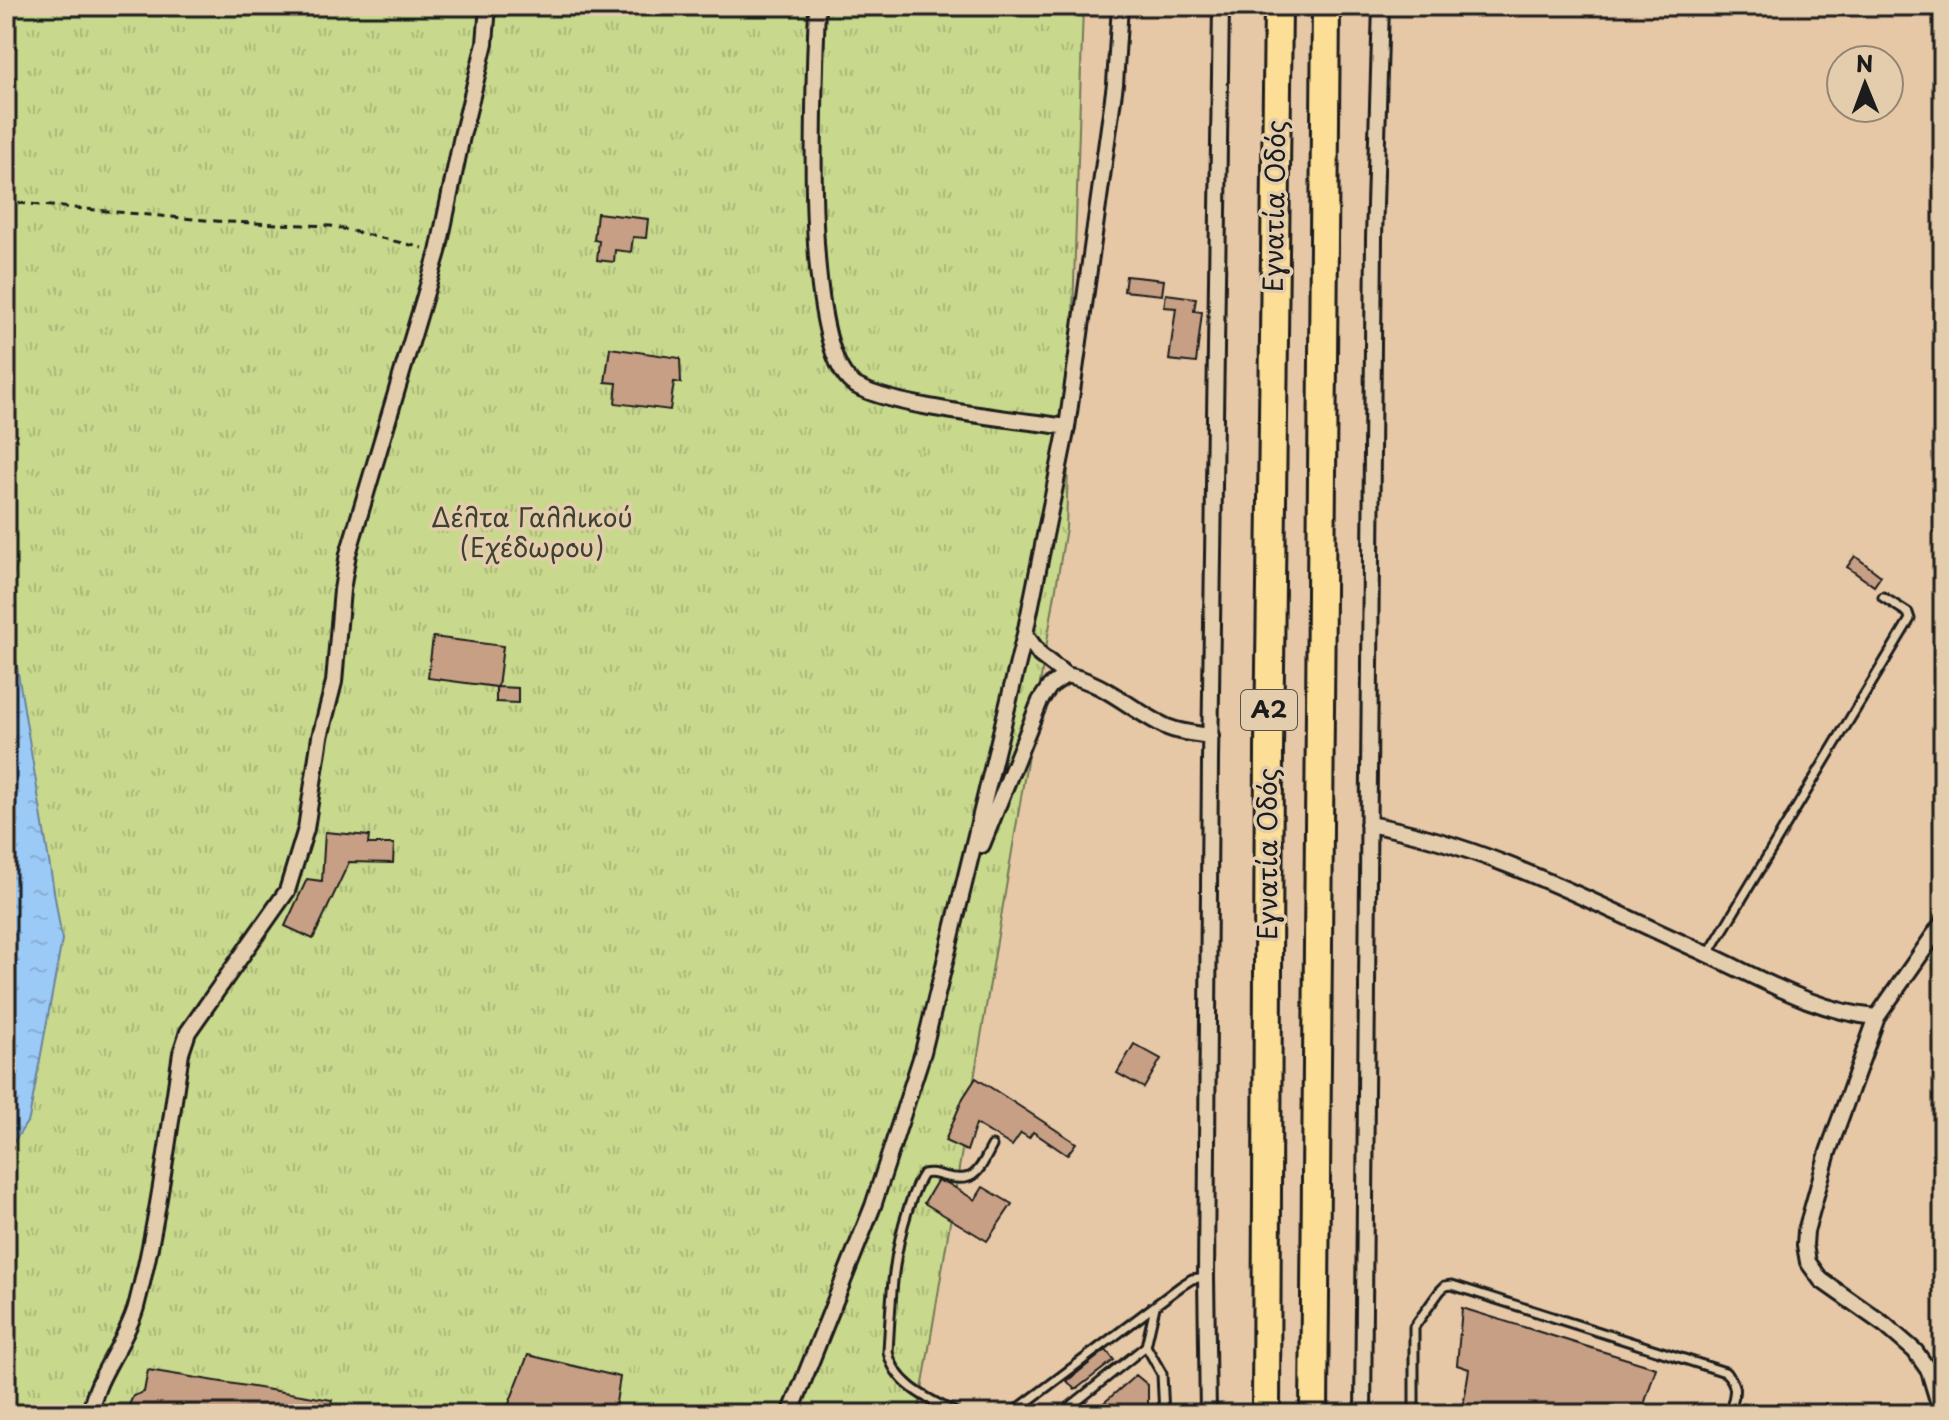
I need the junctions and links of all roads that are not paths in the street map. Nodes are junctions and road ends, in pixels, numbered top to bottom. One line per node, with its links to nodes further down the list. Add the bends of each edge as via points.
1 (488, 6): 22 (street, via 485,43 438,252 348,554 334,682 296,867 287,891 188,1032 135,1310)
2 (817, 6): 8 (street, via 817,271 831,349 840,370 853,384 898,401)
3 (1120, 6): 8 (street, via 1115,84)
4 (1221, 6): 12 (street)
5 (1278, 6): 29 (highway, Εγνατία Οδός / Α2)
6 (1326, 6): 30 (highway, Εγνατία Οδός / Α2)
7 (1381, 6): 13 (street)
8 (1067, 427): 10 (street)
9 (1883, 597): 16 (lane, via 1910,619)
10 (1025, 634): 11 (street, via 1040,655); 14 (street)
11 (1066, 675): 12 (street, via 1104,688 1166,726); 14 (street, via 1040,701)
12 (1211, 736): 19 (street)
13 (1368, 824): 16 (street, via 1505,862); 31 (street)
14 (962, 897): 23 (street, via 923,1052 873,1206)
15 (1943, 922): 17 (street)
16 (1708, 955): 17 (street, via 1824,1006)
17 (1877, 1017): 34 (street, via 1828,1152 1805,1245 1808,1262 1821,1280 1915,1351 1929,1371)
18 (992, 1146): 24 (lane, via 972,1177 923,1174 893,1266 891,1365 910,1386)
19 (1206, 1277): 20 (lane, via 1192,1279); 28 (street)
20 (1156, 1305): 21 (lane); 25 (lane)
21 (1146, 1346): 26 (lane); 27 (lane, via 1162,1374)
22 (90, 1414)
23 (790, 1414)
24 (958, 1414)
25 (1011, 1414)
26 (1061, 1414)
27 (1164, 1414)
28 (1208, 1414)
29 (1266, 1414)
30 (1314, 1414)
31 (1363, 1414)
32 (1414, 1414): 33 (lane, via 1414,1327 1440,1291 1452,1285 1725,1372 1736,1389)
33 (1729, 1414)
34 (1942, 1414)

